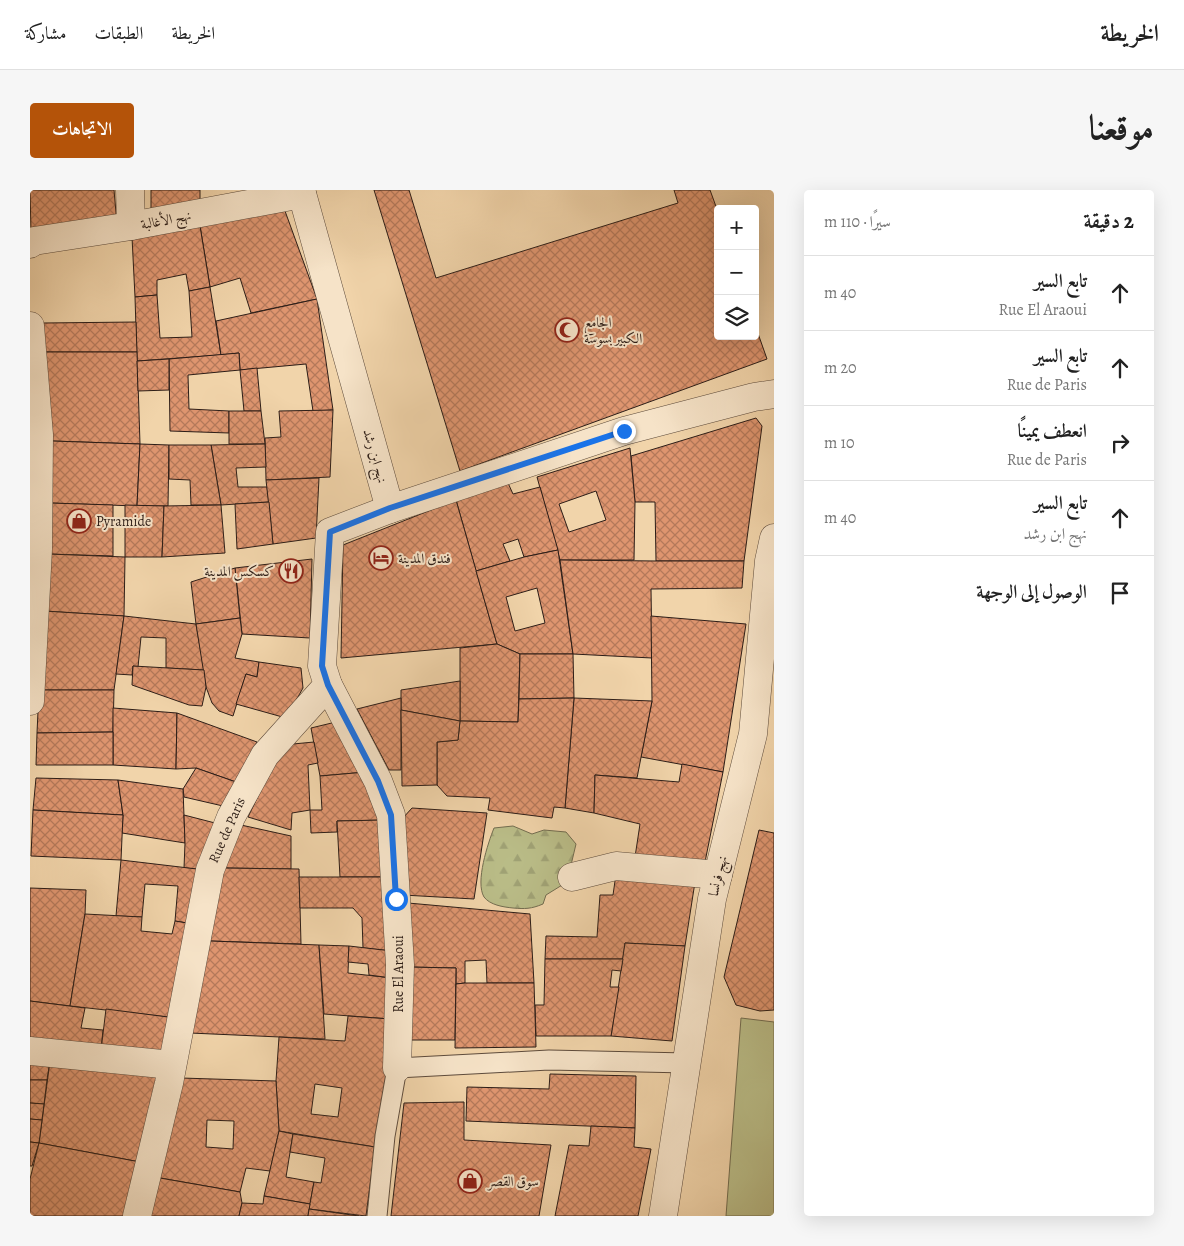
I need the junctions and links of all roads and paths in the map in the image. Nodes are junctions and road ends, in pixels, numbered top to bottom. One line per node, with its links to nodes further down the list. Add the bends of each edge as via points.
1 (130, 190): 3 (street)
2 (302, 192): 3 (street, نهج الأغالبة); 7 (street, نهج ابن رشد)
3 (131, 226): 4 (street, نهج الأغالبة)
4 (30, 244)
5 (30, 326): 10 (street, via 40,435)
6 (774, 394): 7 (street, via 624,431)
7 (390, 508): 9 (street, via 330,532 322,666)
8 (774, 538): 11 (street, نهج فرنسا, via 769,561 753,734)
9 (328, 685): 15 (street, Rue de Paris, via 265,755 231,817 210,870); 16 (street, Rue El Araoui, via 378,781 391,815 400,965)
10 (30, 700)
11 (718, 875): 12 (street, via 616,866); 14 (street, نهج فرنسا)
12 (572, 877)
13 (30, 1051): 15 (street)
14 (686, 1063): 16 (lane, via 548,1060); 19 (street, نهج فرنسا)
15 (172, 1065): 17 (street, Rue de Paris)
16 (397, 1068): 18 (lane, Rue El Araoui, via 385,1136)
17 (137, 1216)
18 (377, 1216)
19 (663, 1216)

